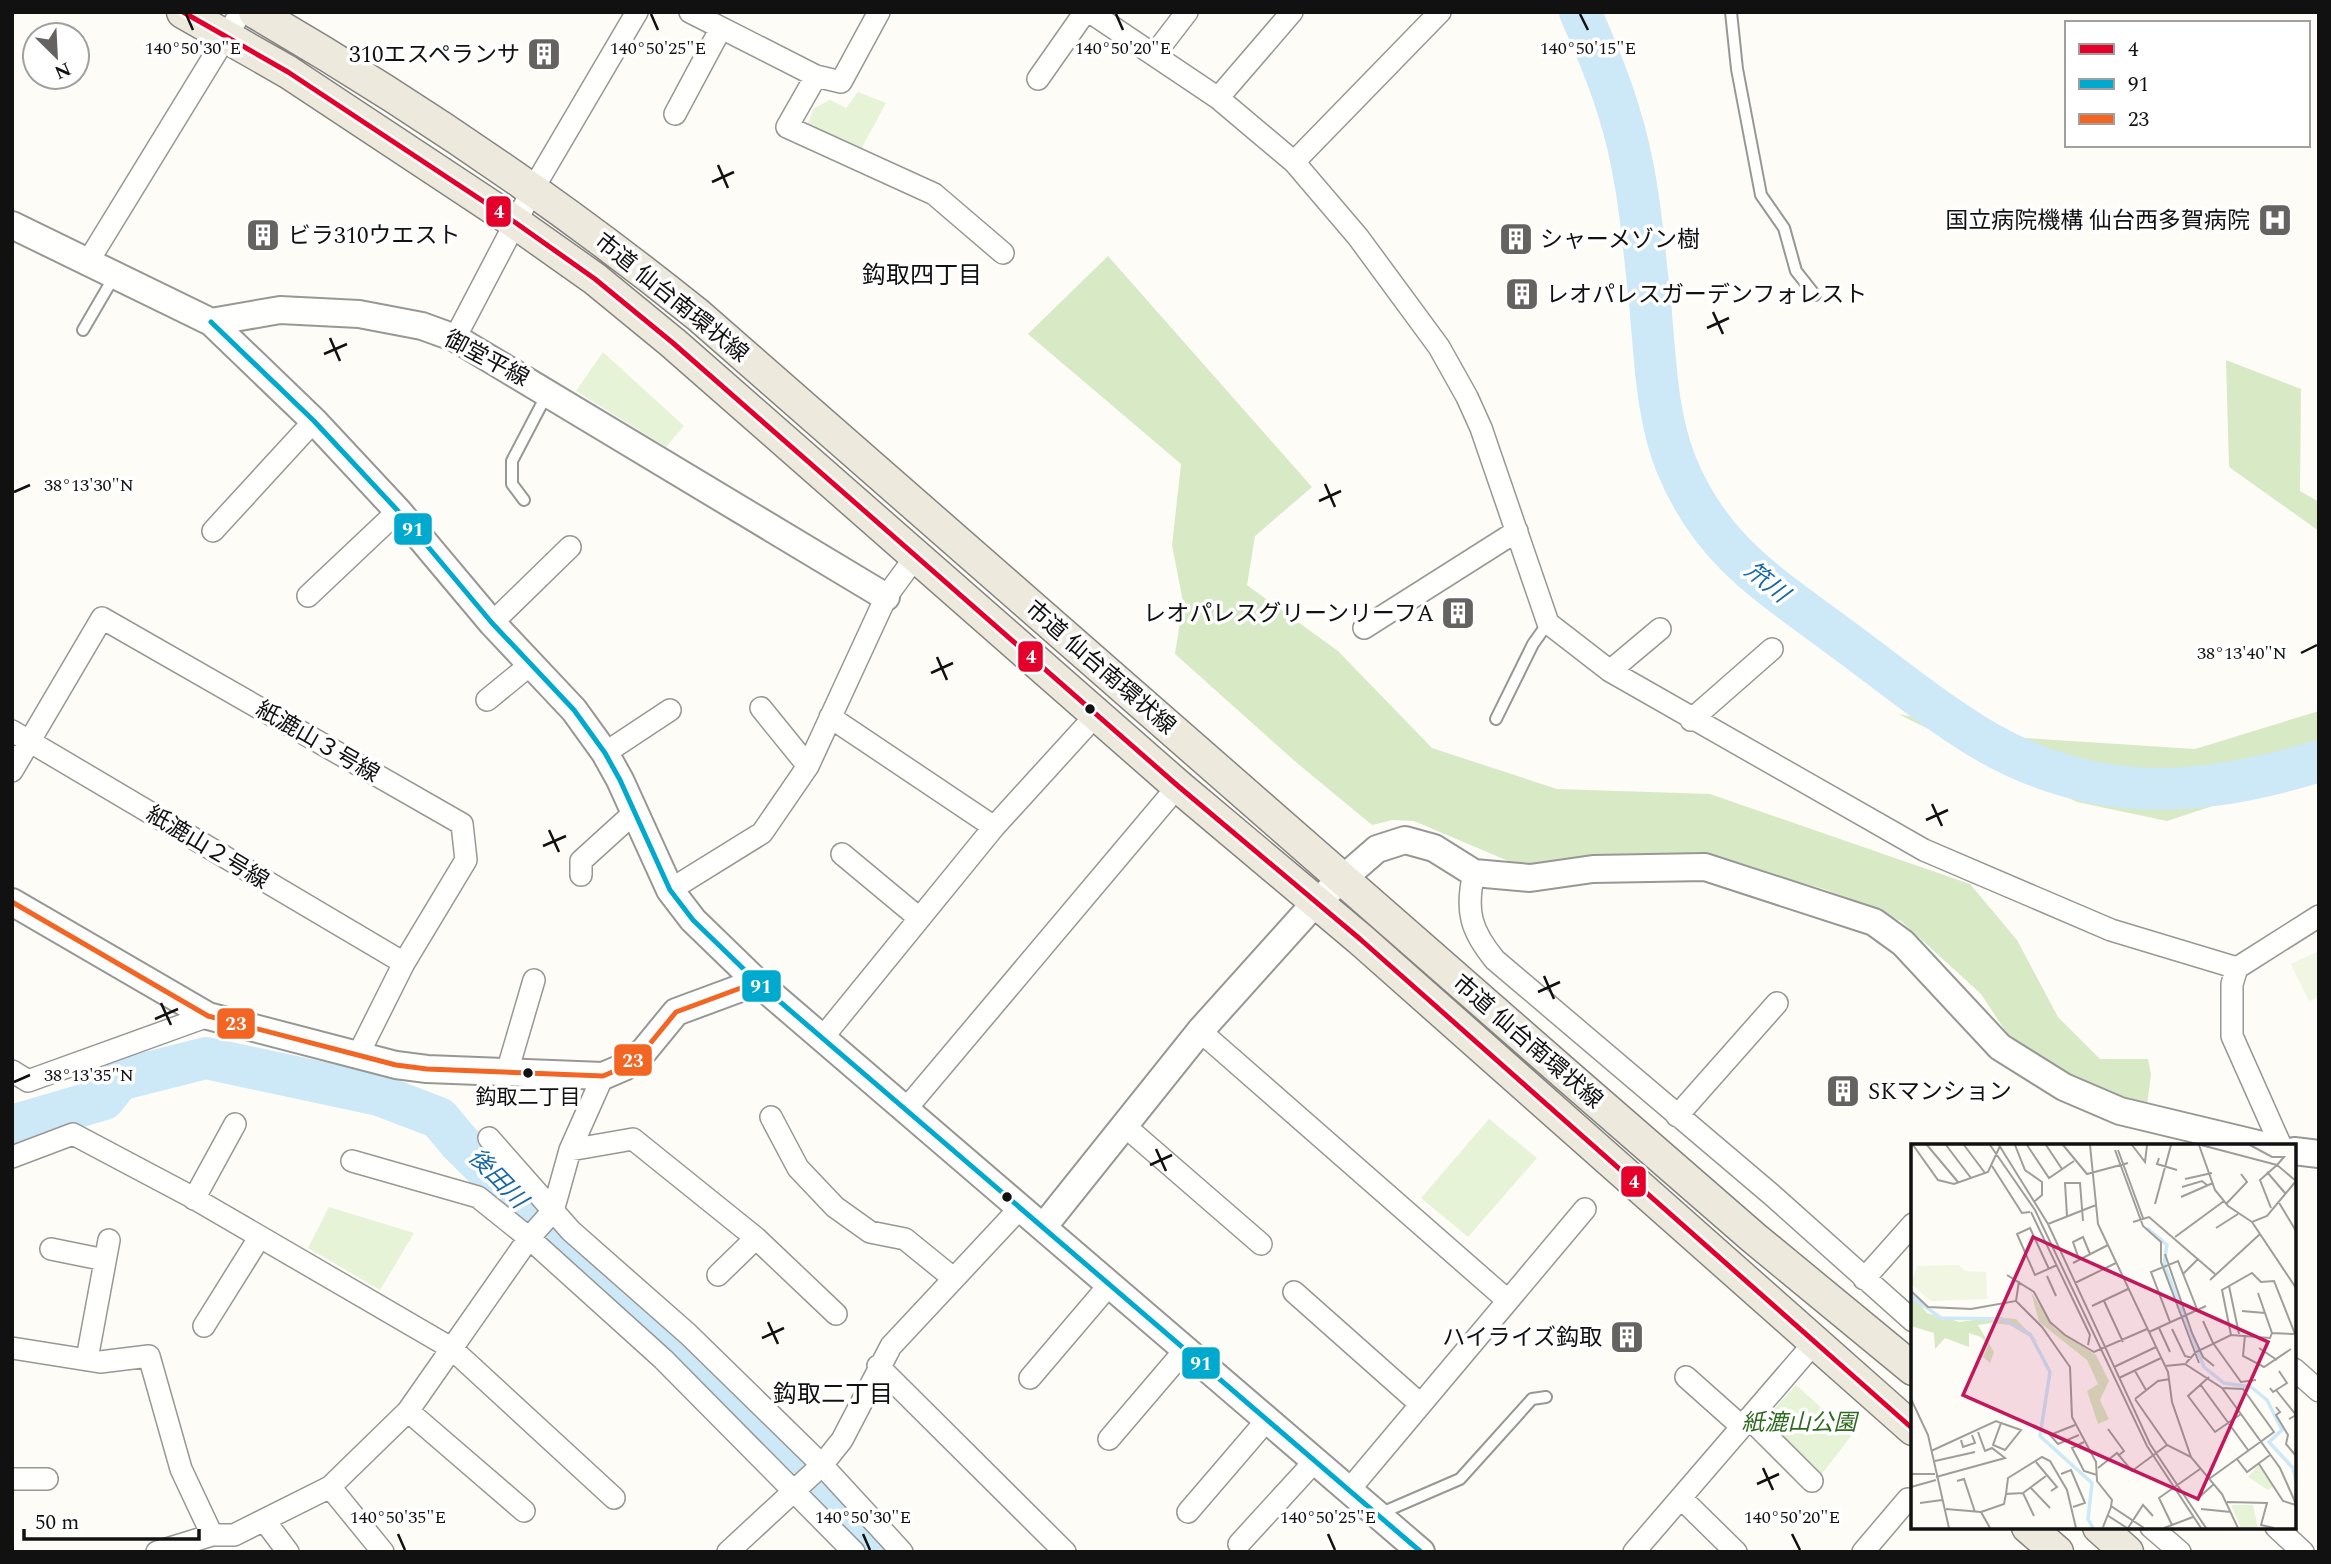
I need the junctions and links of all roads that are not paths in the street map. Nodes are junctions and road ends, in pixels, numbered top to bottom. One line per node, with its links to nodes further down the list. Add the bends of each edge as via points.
1 (183, 12): 11 (main road, 市道 仙台南環状線)
2 (255, 12): 19 (main road, 市道 仙台南環状線)
3 (637, 12): 19 (street)
4 (690, 12): 12 (street)
5 (879, 12): 14 (street, via 841,82)
6 (1087, 12): 13 (street); 15 (street)
7 (1187, 12): 13 (street)
8 (1292, 12): 16 (street)
9 (1440, 12): 18 (street)
10 (1731, 12): 25 (lane, via 1761,195 1784,228 1796,271)
11 (233, 25): 20 (main road, 市道 仙台南環状線, via 288,72); 23 (street)
12 (721, 28): 14 (street); 17 (street)
13 (1154, 55): 16 (street)
14 (816, 76): 22 (street, via 787,127 934,194)
15 (1038, 79)
16 (1218, 98): 18 (street)
17 (675, 114)
18 (1294, 162): 34 (street, via 1342,216 1439,347 1481,428)
19 (533, 189): 20 (street); 63 (main road, 市道 仙台南環状線, via 698,315)
20 (516, 223): 28 (street); 36 (main road, 市道 仙台南環状線, via 673,343)
21 (12, 225): 23 (street)
22 (1003, 253)
23 (89, 260): 24 (street)
24 (115, 275): 26 (street); 27 (lane)
25 (1815, 295)
26 (211, 322): 28 (street, 御堂平線, via 281,310 359,314 422,326); 30 (street)
27 (83, 330)
28 (455, 338): 29 (street, 御堂平線)
29 (548, 392): 31 (lane, via 512,461 512,484); 38 (street, 御堂平線)
30 (314, 421): 32 (street); 33 (street)
31 (524, 500)
32 (398, 510): 37 (street); 39 (street)
33 (213, 531)
34 (1517, 531): 40 (street); 41 (street)
35 (570, 547): 39 (street)
36 (916, 556): 38 (street); 49 (main road, 市道 仙台南環状線)
37 (308, 597)
38 (886, 597): 50 (street)
39 (492, 623): 44 (street)
40 (1548, 623): 45 (street); 51 (lane, via 1532,644)
41 (1364, 628)
42 (1660, 629): 45 (street)
43 (1772, 649): 52 (street)
44 (531, 664): 46 (street); 54 (street, via 574,710)
45 (1610, 671): 52 (street)
46 (487, 700)
47 (761, 708): 55 (street)
48 (670, 710): 54 (street)
49 (1096, 715): 57 (main road, 市道 仙台南環状線); 59 (street)
50 (830, 717): 55 (street); 59 (street)
51 (1496, 719)
52 (1691, 720): 70 (street, via 1924,850 2111,930)
53 (21, 736): 56 (street, 紙漉山３号線); 69 (street, 紙漉山２号線); 69 (street, 紙漉山３号線, via 102,618 462,824 466,860)
54 (605, 753): 58 (street)
55 (808, 766): 64 (street, via 762,833)
56 (12, 771)
57 (1178, 786): 66 (main road, 市道 仙台南環状線); 81 (street)
58 (635, 811): 62 (street, via 581,861); 64 (street)
59 (994, 827): 68 (street)
60 (842, 853): 68 (street)
61 (1474, 873): 63 (street, via 1434,848 1405,840 1377,849); 82 (street, via 1470,914 1476,937 1495,960); 87 (street, via 1530,878 1593,869 1705,867 1874,922 1903,943 2000,1047 2064,1087 2120,1111)
62 (582, 875)
63 (1340, 879): 66 (street); 119 (main road, 市道 仙台南環状線, via 1754,1238)
64 (670, 890): 72 (street, via 693,920)
65 (12, 902): 74 (street)
66 (1316, 902): 75 (street); 113 (main road, 市道 仙台南環状線)
67 (2319, 916): 70 (street)
68 (919, 918): 76 (street)
69 (404, 962): 77 (street, 紙漉山３号線)
70 (2237, 968): 88 (street, via 2232,984 2232,1036)
71 (534, 980): 79 (street)
72 (757, 982): 76 (street); 80 (street, via 676,1012 644,1051)
73 (1777, 1003): 82 (street)
74 (208, 1016): 77 (street); 78 (street, via 28,1081)
75 (1200, 1031): 85 (street); 109 (street)
76 (823, 1037): 81 (street)
77 (358, 1055): 79 (street, via 427,1069)
78 (12, 1071)
79 (507, 1072): 80 (street)
80 (603, 1076): 89 (street)
81 (906, 1109): 95 (street)
82 (1677, 1116): 106 (street)
83 (771, 1117): 105 (street, via 797,1168 835,1207 870,1232 905,1240)
84 (235, 1124): 94 (street)
85 (1126, 1127): 98 (street); 102 (street)
86 (489, 1138): 97 (street)
87 (2258, 1144)
88 (2280, 1144)
89 (570, 1150): 97 (street); 101 (street, via 633,1139)
90 (2296, 1151): 91 (street)
91 (2319, 1154)
92 (12, 1157): 94 (street, via 73,1134)
93 (352, 1161): 97 (street, via 478,1197)
94 (194, 1199): 100 (street)
95 (1020, 1208): 98 (street); 105 (street)
96 (1585, 1209): 109 (street)
97 (541, 1224): 115 (street); 132 (street, via 663,1359); 132 (street, via 571,1231 688,1334)
98 (1044, 1226): 107 (street)
99 (1911, 1226): 106 (street)
100 (259, 1238): 112 (street); 115 (street)
101 (756, 1238): 104 (street); 110 (street)
102 (1261, 1244)
103 (51, 1248): 117 (street, via 107,1250)
104 (718, 1275)
105 (953, 1278): 118 (street)
106 (1864, 1279): 111 (street)
107 (1110, 1284): 116 (street); 122 (street)
108 (1294, 1292): 125 (street)
109 (1506, 1299): 125 (street)
110 (836, 1314)
111 (1911, 1319)
112 (204, 1326)
113 (1814, 1343): 128 (street); 129 (main road, 市道 仙台南環状線)
114 (12, 1348): 117 (street)
115 (451, 1348): 126 (street); 138 (street)
116 (1185, 1350): 127 (street); 130 (street)
117 (87, 1359): 149 (street, via 100,1362 149,1356 181,1469)
118 (878, 1366): 132 (street, via 842,1440); 158 (street)
119 (1911, 1367)
120 (2296, 1371): 123 (street)
121 (1686, 1377): 128 (street)
122 (1030, 1378)
123 (2319, 1391)
124 (1546, 1397): 143 (lane, via 1532,1399 1460,1479)
125 (1419, 1403): 137 (street)
126 (408, 1411): 136 (street); 141 (street)
127 (1266, 1420): 131 (street); 142 (street)
128 (1745, 1422): 135 (street); 139 (street)
129 (1911, 1427)
130 (1109, 1439)
131 (1314, 1462): 137 (street); 150 (street)
132 (809, 1477): 155 (street); 156 (street); 157 (street)
133 (12, 1479): 134 (street)
134 (47, 1479)
135 (1812, 1481)
136 (330, 1487): 144 (street); 154 (street)
137 (1349, 1490): 143 (street)
138 (614, 1498)
139 (1681, 1498): 160 (street); 161 (street)
140 (1908, 1499): 151 (street)
141 (524, 1511)
142 (1188, 1513)
143 (1378, 1515): 159 (street)
144 (264, 1520): 149 (street, via 234,1535); 153 (street)
145 (2030, 1529): 162 (main road)
146 (2101, 1529): 163 (main road)
147 (2153, 1529): 164 (street)
148 (2278, 1529): 165 (street)
149 (212, 1535): 152 (street)
150 (1239, 1544)
151 (1865, 1551)
152 (157, 1552)
153 (288, 1552)
154 (383, 1552)
155 (728, 1552)
156 (854, 1552)
157 (902, 1552)
158 (1065, 1552)
159 (1421, 1552)
160 (1634, 1552)
161 (1737, 1552)
162 (2057, 1552)
163 (2127, 1552)
164 (2180, 1552)
165 (2303, 1552)

